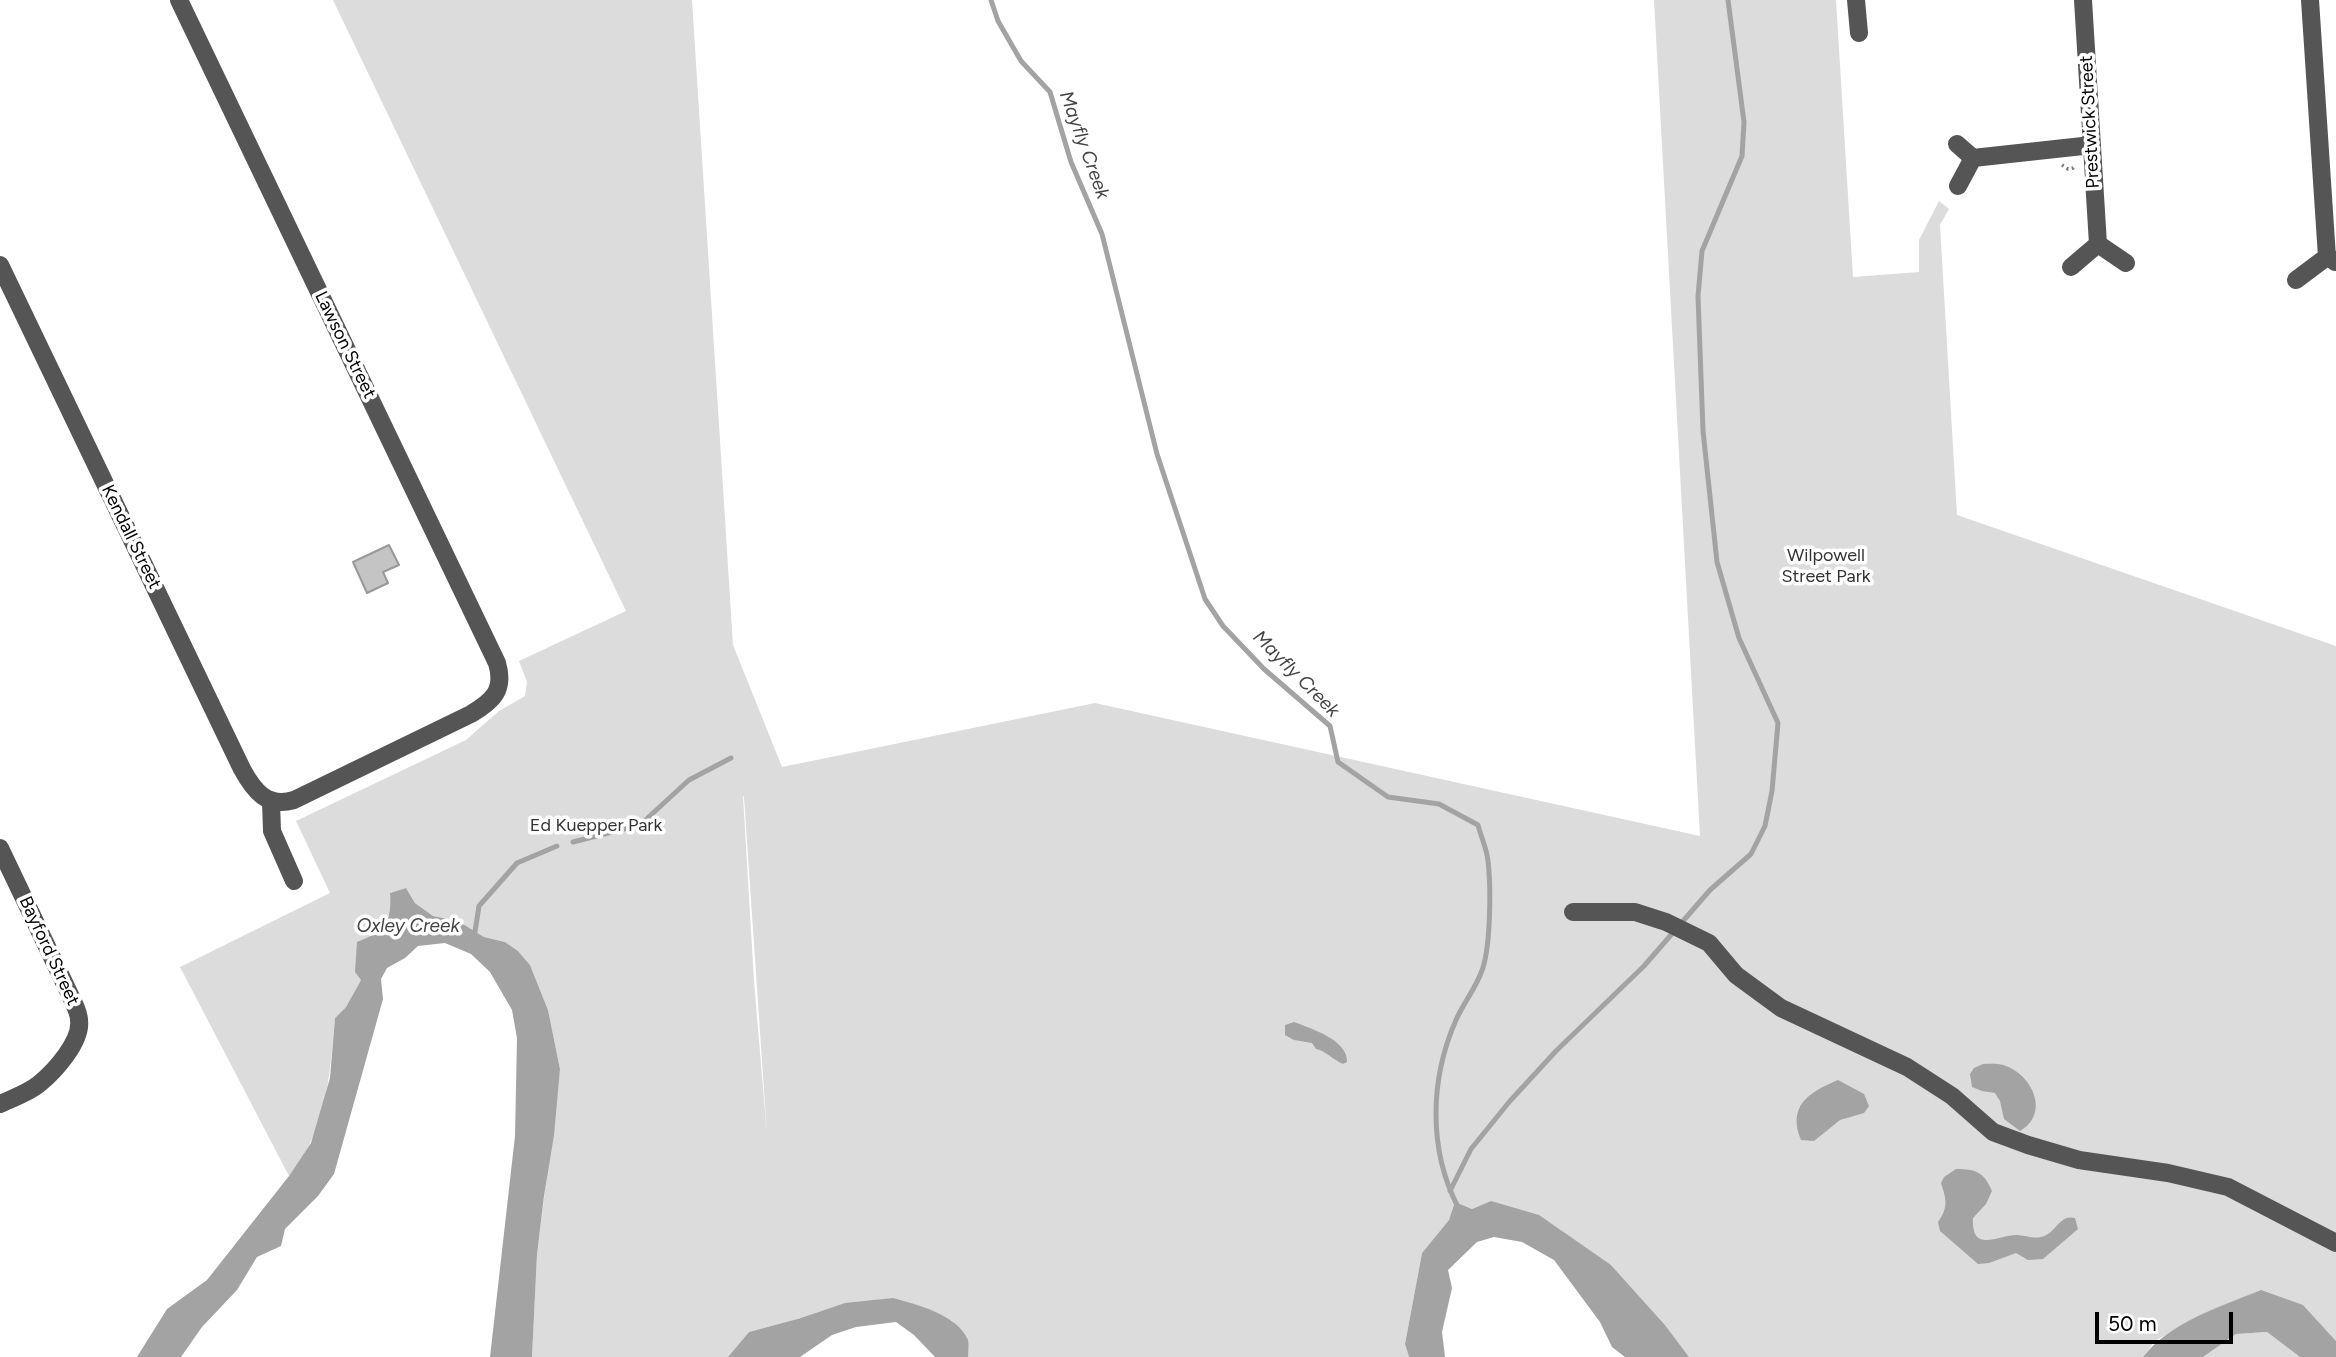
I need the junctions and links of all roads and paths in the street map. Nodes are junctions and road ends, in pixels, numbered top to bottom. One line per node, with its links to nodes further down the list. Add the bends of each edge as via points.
1 (179, 0): 16 (street, Lawson Street, via 500,674 492,699 471,714 294,800)
2 (1856, 0): 5 (street)
3 (2083, 0): 7 (street, Prestwick Street)
4 (2310, 0): 11 (street)
5 (1859, 33)
6 (1957, 144): 8 (street)
7 (2092, 145): 8 (street); 10 (street, Prestwick Street)
8 (1973, 158): 9 (street)
9 (1958, 186)
10 (2098, 244): 12 (street); 14 (street)
11 (2332, 260): 15 (street)
12 (2126, 263)
13 (0, 265): 16 (street, Kendall Street, via 242,769 258,793)
14 (2071, 267)
15 (2296, 280)
16 (271, 802): 18 (street, via 272,831)
17 (0, 848): 20 (street, Bayford Street, via 79,1020 73,1045 46,1077)
18 (294, 881)
19 (1573, 912): 21 (street, via 1635,912 1709,943 1736,975 1781,1008 1907,1067 1952,1096 1993,1132 2079,1160 2168,1172 2228,1187)
20 (0, 1104)
21 (2336, 1243)

